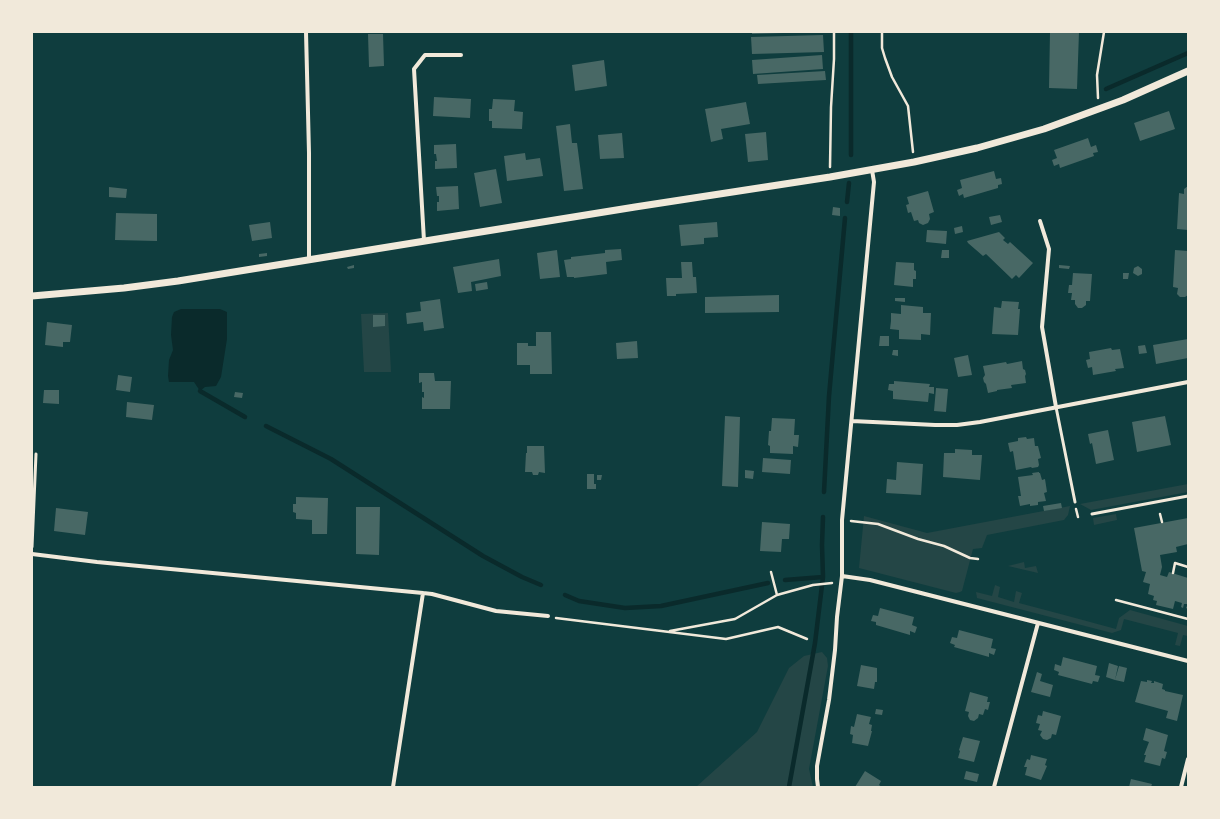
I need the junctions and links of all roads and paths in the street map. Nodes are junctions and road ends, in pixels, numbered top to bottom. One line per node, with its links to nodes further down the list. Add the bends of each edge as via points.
1 (306, 32): 13 (street)
2 (834, 32): 10 (path)
3 (882, 32): 8 (path, via 885,58 908,106)
4 (1104, 32): 7 (path, via 1097,75)
5 (461, 55): 12 (street, via 426,55 414,69)
6 (1188, 71): 7 (street)
7 (1100, 108): 8 (street, via 1006,140)
8 (914, 162): 9 (street)
9 (872, 170): 10 (street); 17 (street, via 874,182)
10 (830, 177): 12 (street)
11 (1040, 221): 16 (street, via 1049,249 1042,326)
12 (424, 241): 13 (street)
13 (309, 260): 14 (street, via 124,288)
14 (32, 296)
15 (1188, 382): 16 (street)
16 (1056, 407): 17 (street, via 957,425); 20 (lane)
17 (852, 420): 23 (street)
18 (36, 454): 25 (lane)
19 (1188, 496): 21 (lane)
20 (1075, 502)
21 (1092, 514)
22 (1160, 514): 24 (path)
23 (842, 520): 27 (path, via 878,524); 31 (street)
24 (1162, 522)
25 (32, 547)
26 (32, 554): 33 (street)
27 (978, 559)
28 (1188, 567): 30 (path, via 1175,563)
29 (772, 572): 34 (path)
30 (1173, 573)
31 (842, 576): 38 (street, via 870,580); 44 (street, via 836,650 817,766)
32 (832, 583): 34 (path, via 813,585)
33 (423, 592): 36 (street, via 496,611); 43 (street)
34 (777, 595): 39 (path, via 735,619)
35 (1116, 600): 37 (path)
36 (548, 616): 39 (path)
37 (1188, 619)
38 (1038, 623): 41 (street); 45 (street)
39 (667, 631): 40 (path, via 726,638 778,627)
40 (807, 639)
41 (1188, 661)
42 (1188, 759): 46 (street)
43 (393, 787)
44 (818, 787)
45 (994, 787)
46 (1181, 787)

